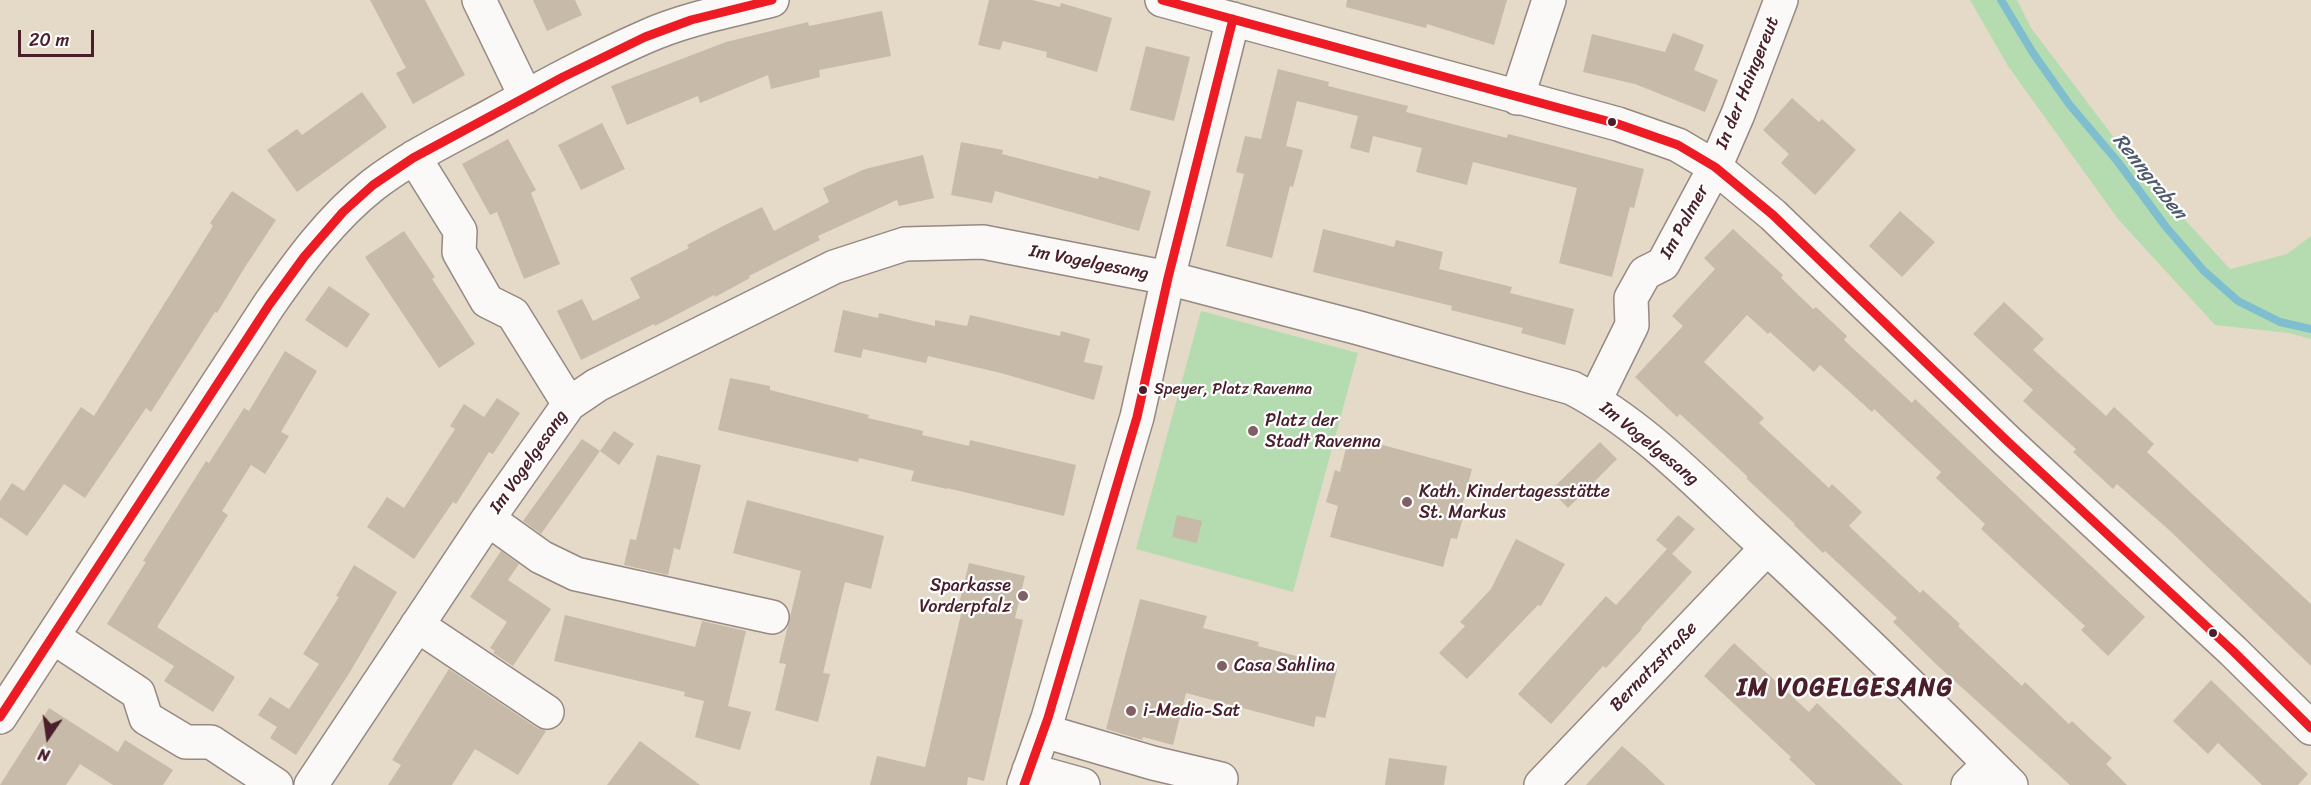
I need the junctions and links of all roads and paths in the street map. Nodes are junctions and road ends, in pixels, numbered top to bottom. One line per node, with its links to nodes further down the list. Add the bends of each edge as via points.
1 (479, 0): 7 (street)
2 (772, 0): 7 (street, via 646,36)
3 (1162, 0): 6 (street)
4 (1549, 0): 8 (street)
5 (1781, 0): 10 (street, In der Haingereut)
6 (1233, 19): 8 (street); 11 (street)
7 (526, 97): 9 (street)
8 (1517, 98): 10 (street, via 1618,123 1678,145)
9 (414, 157): 13 (street, via 460,231 459,252 487,301 513,314); 18 (street, via 372,186 303,257)
10 (1715, 167): 12 (street, Im Palmer, via 1664,264 1645,273 1631,298 1632,326); 21 (street, via 1773,215)
11 (1168, 278): 12 (street, Im Vogelgesang, via 1572,388); 13 (street, Im Vogelgesang, via 983,242 905,244 834,267 597,385); 22 (street, via 1137,417)
12 (1595, 400): 15 (street, Im Vogelgesang, via 1683,469)
13 (569, 404): 14 (street, Im Vogelgesang)
14 (488, 519): 16 (street, via 541,557 576,574); 17 (street, Im Vogelgesang)
15 (1767, 548): 24 (street, Im Vogelgesang); 29 (street, Bernatzstraße)
16 (772, 617)
17 (417, 625): 19 (street); 27 (street, Im Vogelgesang)
18 (53, 637): 20 (street); 26 (street, via 138,693 146,718 186,742 211,742)
19 (547, 712)
20 (0, 717)
21 (2311, 728)
22 (1044, 731): 23 (street); 25 (street)
23 (1026, 777): 28 (street)
24 (1990, 778)
25 (1221, 779)
26 (276, 785)
27 (311, 785)
28 (1083, 785)
29 (1541, 785)

